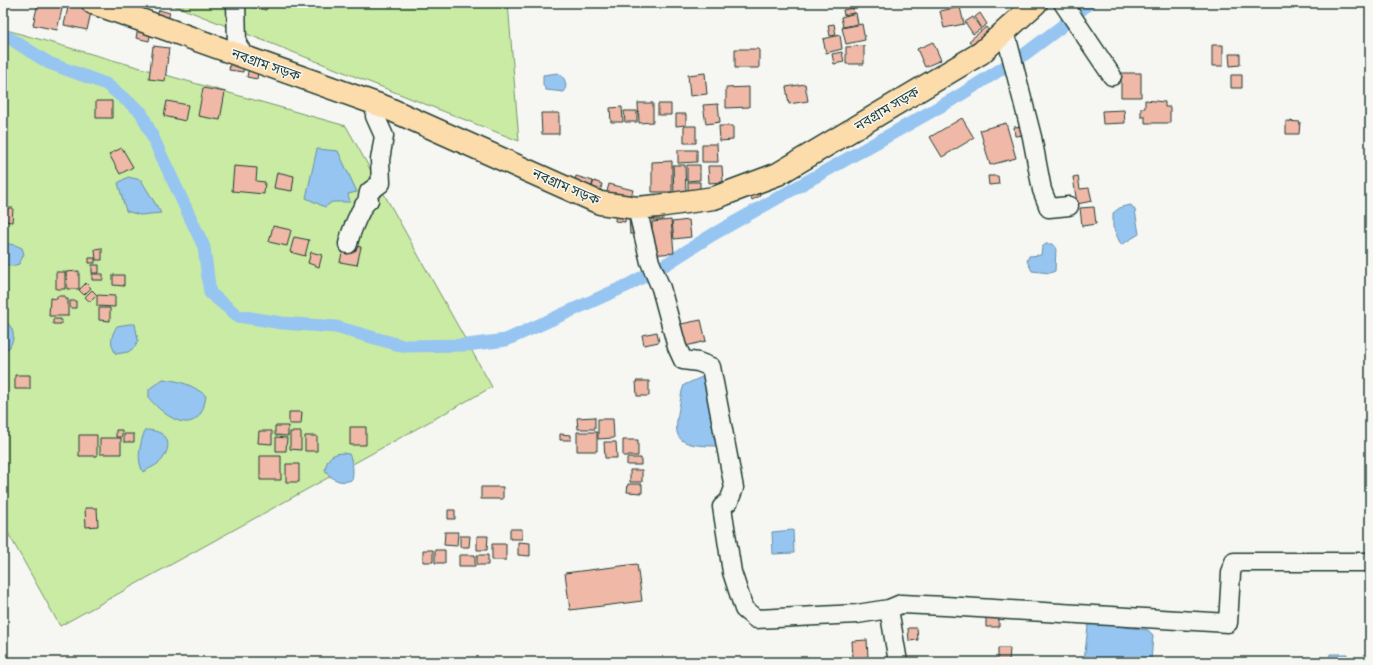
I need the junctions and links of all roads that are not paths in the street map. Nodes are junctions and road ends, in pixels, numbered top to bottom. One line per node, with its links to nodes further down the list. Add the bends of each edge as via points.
1 (93, 3): 6 (main road, নবগ্রাম সড়ক)
2 (236, 3): 6 (street, via 238,44)
3 (1036, 3): 5 (main road, নবগ্রাম সড়ক)
4 (1064, 5): 7 (street)
5 (1005, 31): 9 (street, via 1018,76 1042,190 1049,208); 10 (main road, নবগ্রাম সড়ক, via 981,53 778,174 714,198)
6 (246, 58): 8 (main road, নবগ্রাম সড়ক)
7 (1112, 76)
8 (378, 104): 10 (main road, নবগ্রাম সড়ক, via 600,203); 11 (street, via 375,116 384,136 380,160 381,183 369,192 369,200 365,202 352,228)
9 (1069, 206)
10 (637, 208): 13 (street, via 650,262 661,288 683,360 711,367 734,488 722,507 723,519 732,572 744,609 756,619 857,614)
11 (348, 244)
12 (1370, 562): 13 (street, via 1234,562 1228,623 901,604)
13 (889, 608): 14 (street)
14 (898, 662)

